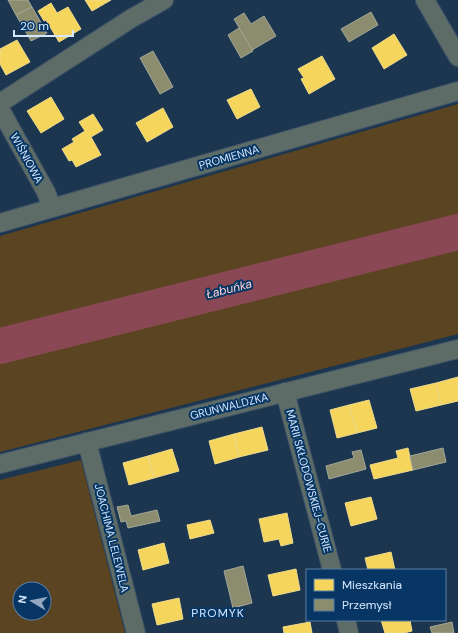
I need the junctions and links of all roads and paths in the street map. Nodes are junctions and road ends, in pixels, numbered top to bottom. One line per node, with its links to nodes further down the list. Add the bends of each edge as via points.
1 (164, 0): 5 (street)
2 (424, 0): 3 (street)
3 (458, 58)
4 (458, 90): 7 (street, PROMIENNA)
5 (0, 103)
6 (0, 109): 7 (street, WIŚNIOWA, via 46,192)
7 (52, 208): 8 (street, PROMIENNA)
8 (0, 223)
9 (458, 349): 10 (street, GRUNWALDZKA)
10 (285, 392): 11 (street, GRUNWALDZKA); 13 (street, MARII SKŁODOWSKIEJ-CURIE)
11 (87, 442): 12 (street, GRUNWALDZKA); 15 (street, JOACHIMA LELEWELA)
12 (0, 464)
13 (332, 569)
14 (346, 621): 16 (street)
15 (136, 633)
16 (349, 633)

